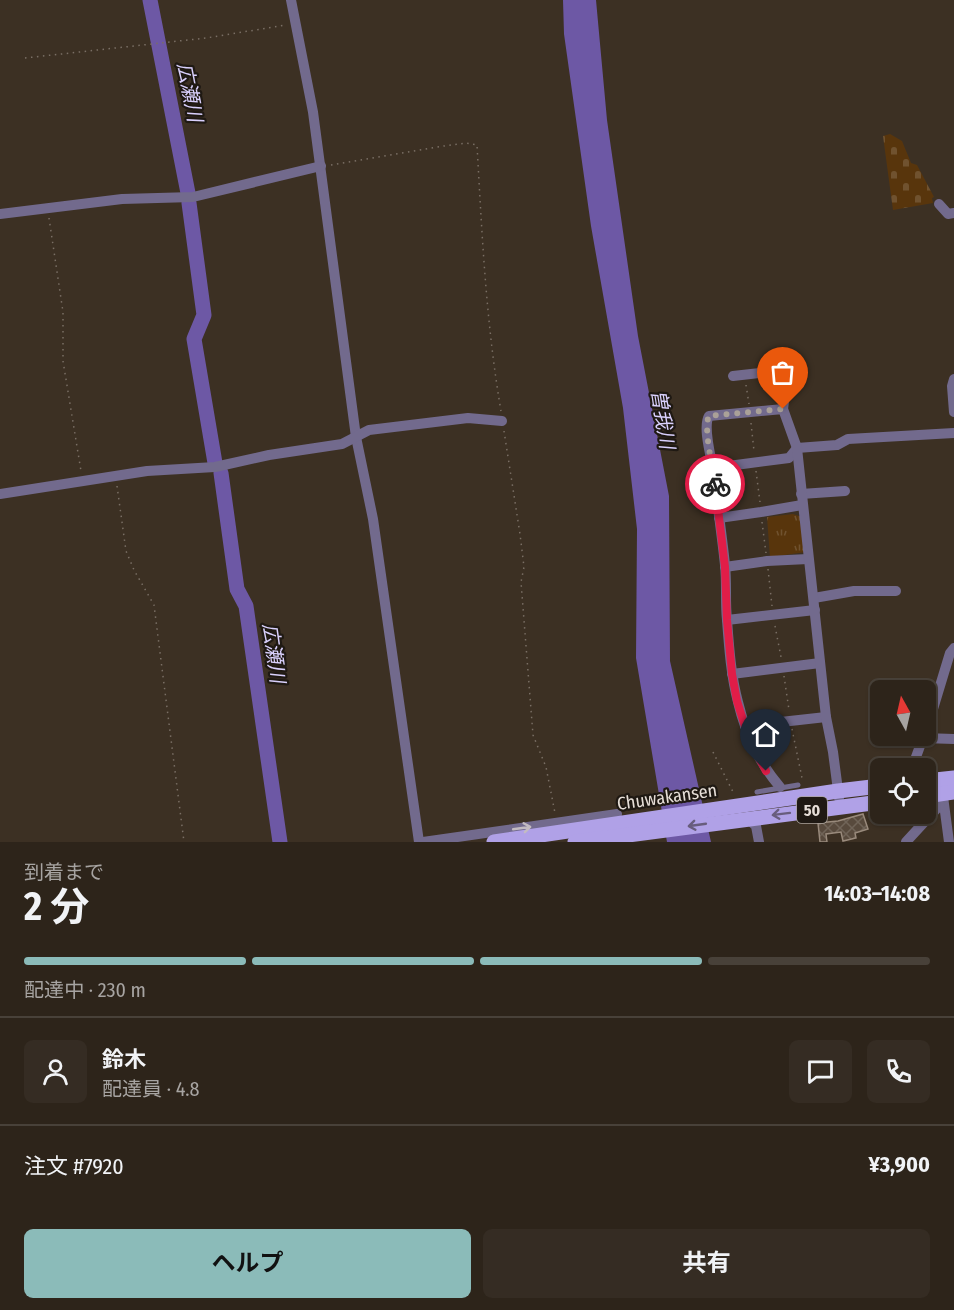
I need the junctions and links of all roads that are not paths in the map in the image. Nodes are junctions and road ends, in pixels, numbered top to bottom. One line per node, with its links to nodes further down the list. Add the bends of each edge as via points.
1 (291, 0): 2 (street)
2 (321, 166): 5 (street, via 193,197 122,198); 12 (street)
3 (939, 204): 4 (street, via 948,214)
4 (954, 213)
5 (0, 214)
6 (733, 376): 8 (street, via 768,372 779,378 785,394)
7 (954, 379): 9 (street)
8 (783, 409): 13 (street); 14 (street, via 709,416 707,431)
9 (954, 412)
10 (502, 420): 12 (street, via 468,418 369,430)
11 (954, 433): 13 (street, via 848,439 837,445)
12 (356, 437): 16 (street, via 342,444 215,466 147,471); 43 (street, via 373,519)
13 (797, 448): 14 (street, via 789,458); 17 (street)
14 (713, 468): 18 (street)
15 (844, 490): 17 (street)
16 (0, 494)
17 (802, 500): 18 (street, via 761,512); 19 (street)
18 (719, 518): 20 (street)
19 (808, 559): 20 (street); 22 (street)
20 (725, 567): 24 (street)
21 (897, 591): 22 (street, via 854,591)
22 (814, 598): 23 (street)
23 (815, 610): 24 (street); 26 (street)
24 (727, 620): 27 (street)
25 (954, 648): 28 (street)
26 (820, 663): 27 (street); 29 (street)
27 (732, 674): 30 (street)
28 (936, 697)
29 (826, 717): 30 (street); 38 (street)
30 (745, 726): 35 (street, via 766,771)
31 (936, 737): 32 (street)
32 (954, 739)
33 (798, 785): 35 (lane)
34 (943, 785): 47 (street, via 939,806); 48 (street)
35 (780, 787): 37 (lane)
36 (870, 789): 38 (main road, Chuwakansen / 50)
37 (757, 792)
38 (839, 799): 39 (main road, Chuwakansen / 50); 40 (main road, Chuwakansen / 50)
39 (870, 801)
40 (744, 812): 42 (main road, Chuwakansen / 50); 46 (street, via 756,826)
41 (617, 814): 43 (street, one-way to 41)
42 (649, 826): 44 (main road, Chuwakansen / 50); 45 (main road, Chuwakansen / 50)
43 (421, 842)
44 (494, 842)
45 (575, 842)
46 (759, 842)
47 (906, 842)
48 (949, 842)

